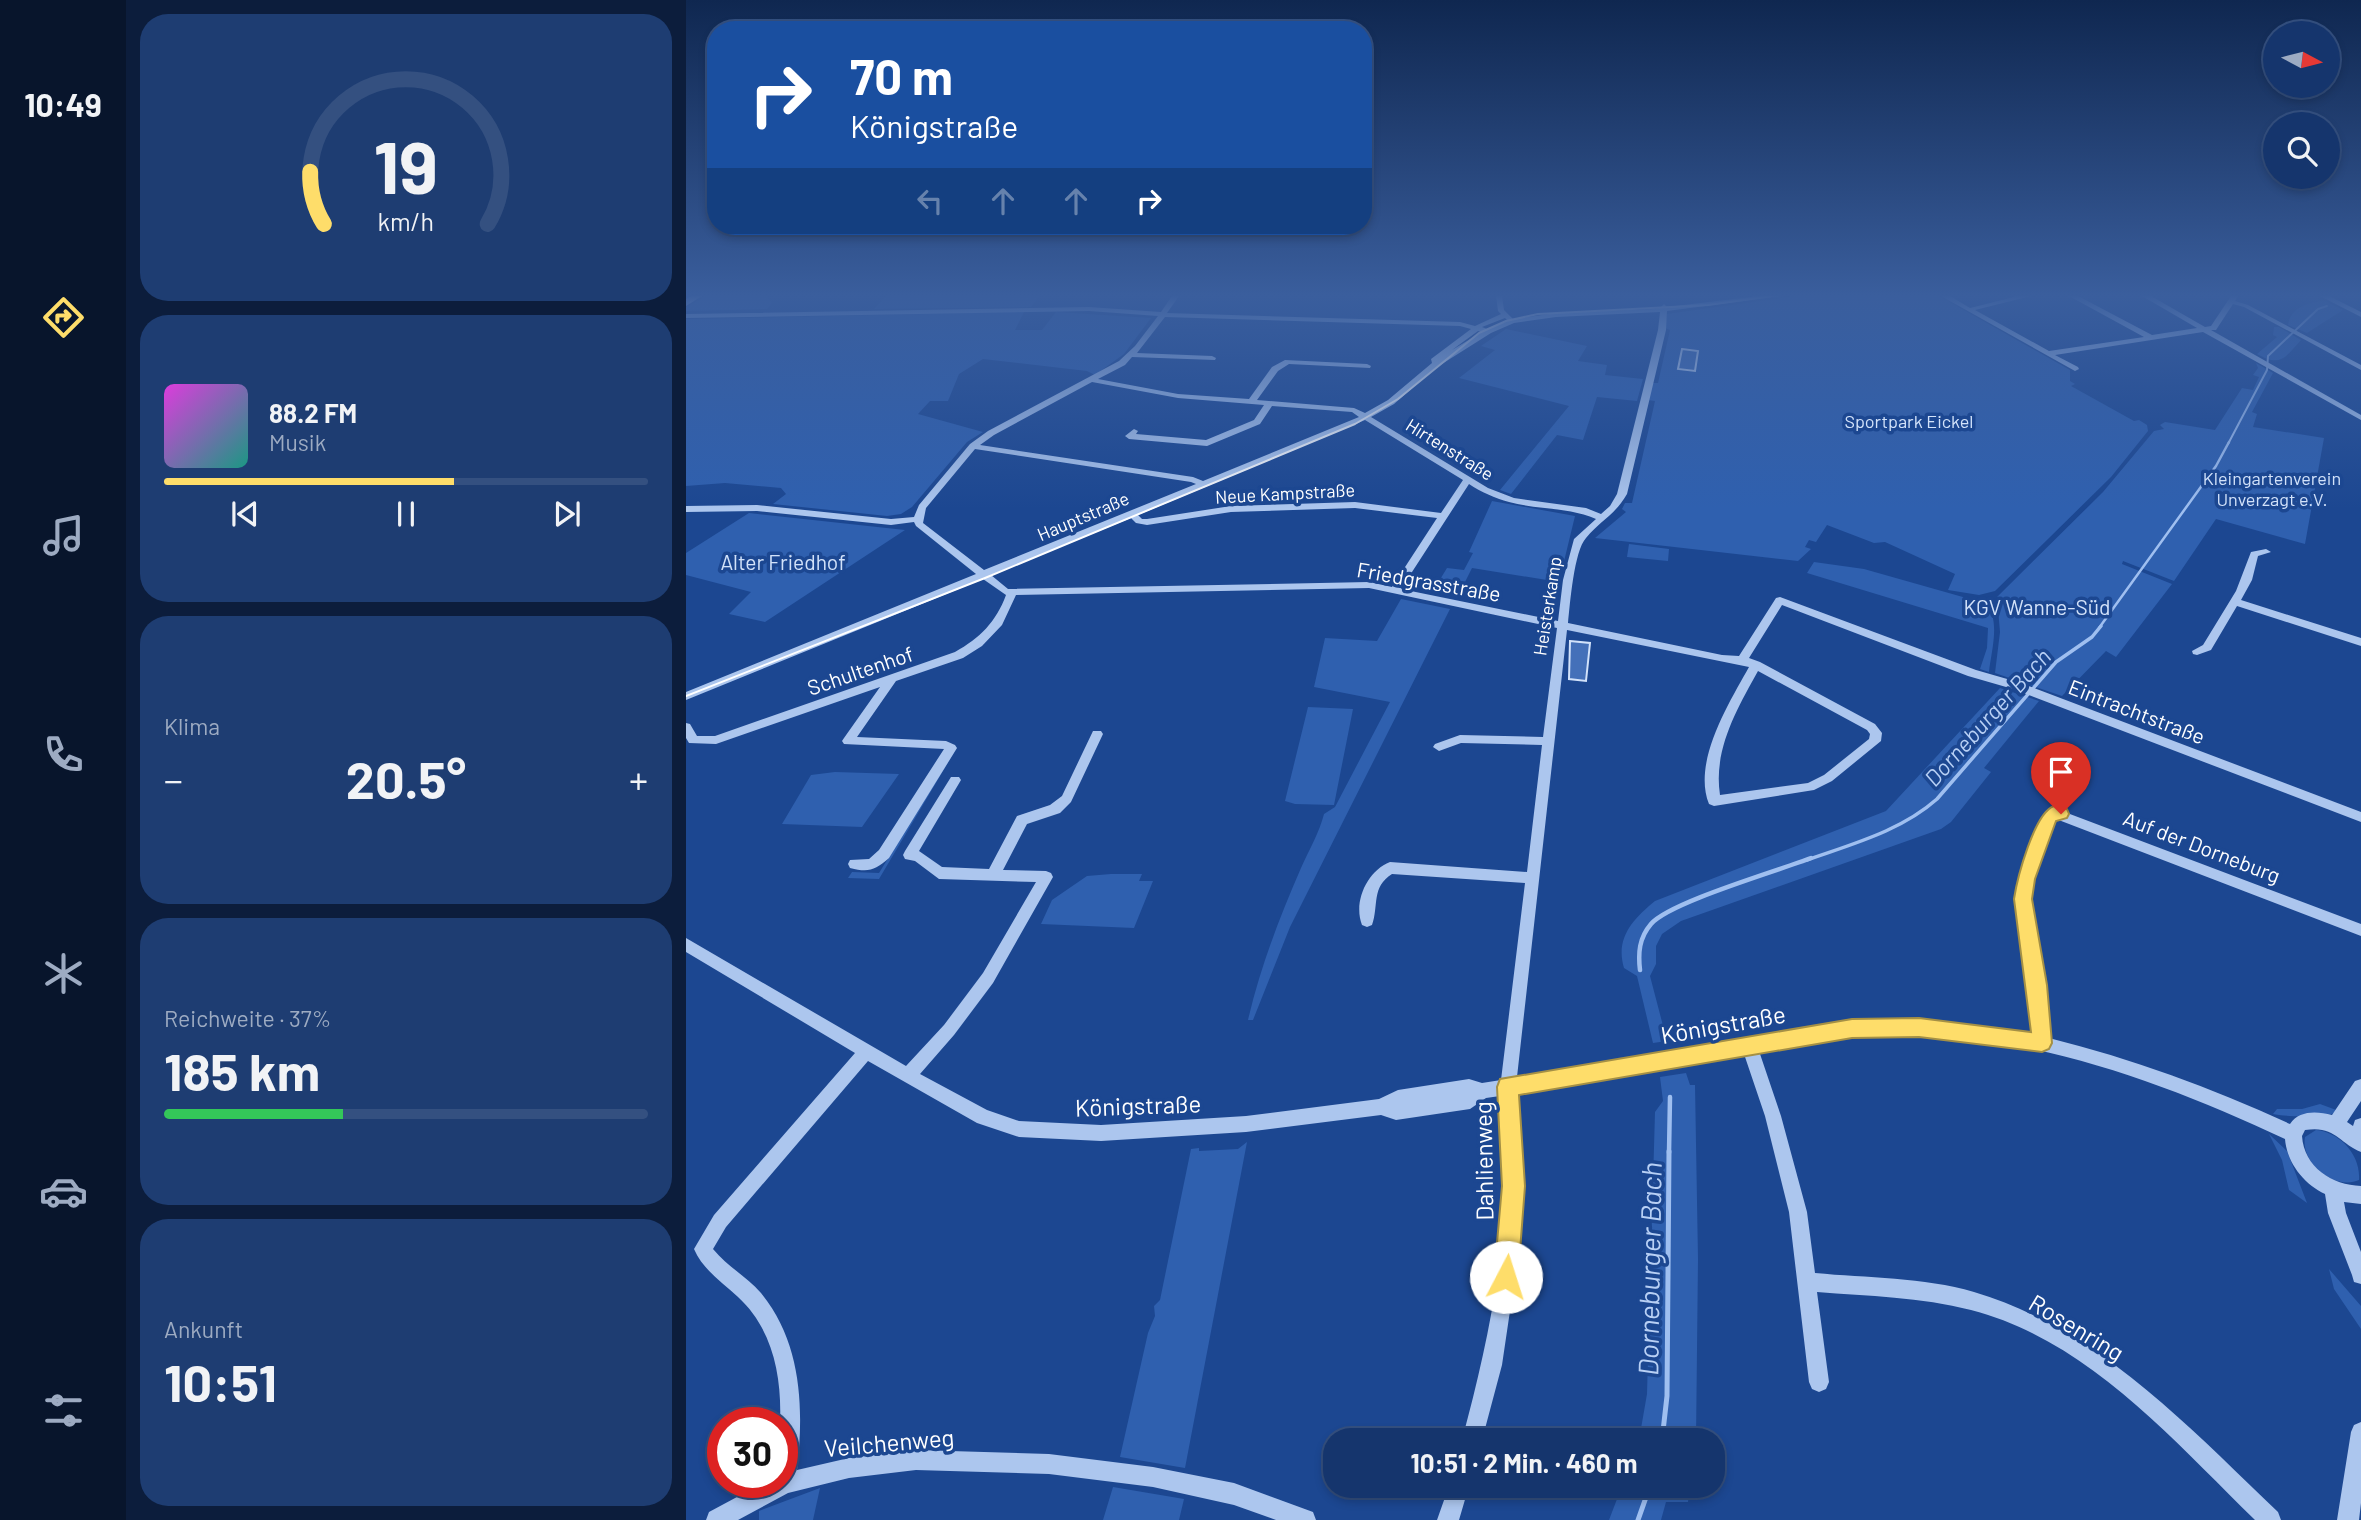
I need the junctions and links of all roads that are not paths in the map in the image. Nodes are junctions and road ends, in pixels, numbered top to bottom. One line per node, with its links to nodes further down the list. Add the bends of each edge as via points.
1 (1114, 367): 8 (street)
2 (1279, 367): 9 (street)
3 (1653, 367): 20 (street, Heisterkamp, via 1622,494)
4 (2071, 367): 7 (street)
5 (1431, 368): 11 (street, Hauptstraße, via 1396,399)
6 (2272, 368): 12 (street)
7 (2075, 369)
8 (1095, 381): 9 (street, Hirtenstraße, via 1178,396); 14 (street)
9 (1252, 401): 10 (street, Hirtenstraße)
10 (1270, 403): 11 (street, Hirtenstraße, via 1342,408); 13 (street, via 1257,422 1207,443 1129,436)
11 (1367, 416): 15 (street, Hirtenstraße); 16 (street, Hauptstraße)
12 (2361, 418)
13 (1134, 431)
14 (973, 446): 16 (street); 21 (street, via 926,502)
15 (1467, 480): 19 (street); 20 (street, Hirtenstraße, via 1512,500 1586,511)
16 (1204, 485): 18 (street, Hauptstraße)
17 (686, 509): 21 (street, via 757,508 891,522)
18 (1132, 514): 19 (street, Neue Kampstraße, via 1147,522 1231,509 1355,505); 23 (street, Hauptstraße)
19 (1442, 516): 24 (street)
20 (1601, 518): 27 (street, Heisterkamp, via 1584,532 1575,551)
21 (918, 519): 23 (street, via 925,530)
22 (2266, 552): 26 (street, via 2254,554 2248,583)
23 (984, 577): 25 (street); 32 (street, Hauptstraße)
24 (1395, 590): 25 (street, Friedgrasstraße, via 1348,584); 27 (street, Friedgrasstraße)
25 (1012, 593): 33 (street, Schultenhof, via 1003,619 983,641)
26 (2236, 602): 28 (street); 29 (street, via 2207,647)
27 (1562, 626): 30 (street, Friedgrasstraße); 38 (street, Heisterkamp)
28 (2361, 642)
29 (2197, 651)
30 (1742, 660): 31 (street, Friedgrasstraße); 42 (street, Eintrachtstraße, via 1780,600)
31 (1756, 665): 31 (street, Friedgrasstraße, via 1871,727 1875,741 1828,779 1810,787 1714,801 1710,785 1719,743)
32 (736, 677): 34 (street, Hauptstraße); 35 (street, Hauptstraße)
33 (891, 680): 39 (street, Schultenhof, via 716,740); 43 (street, via 848,741 951,748 884,855 872,865)
34 (686, 691)
35 (686, 696)
36 (686, 727): 39 (street)
37 (1097, 734): 44 (street, via 1067,799 1055,809 1022,820)
38 (1548, 741): 40 (street, via 1460,739); 45 (street, Heisterkamp)
39 (689, 743)
40 (1439, 747)
41 (955, 780): 44 (street, via 910,855 939,873)
42 (2361, 817)
43 (855, 864)
44 (993, 875): 52 (street, via 1046,877 988,978)
45 (1532, 878): 46 (street, via 1390,868 1378,876 1367,898); 53 (street, Heisterkamp)
46 (1367, 921)
47 (2361, 930): 49 (street, Auf der Dorneburg, via 2054,813 2026,879 2023,899)
48 (686, 944): 51 (street, Königstraße)
49 (2042, 1043): 50 (street, Königstraße, via 1884,1027 1793,1036); 57 (street, Königstraße, via 2163,1076)
50 (1749, 1046): 53 (street, Königstraße); 62 (street, via 1790,1179)
51 (867, 1051): 52 (street, Königstraße); 64 (street, via 719,1220 703,1249 757,1304 774,1331 786,1363)
52 (908, 1076): 55 (street, Königstraße, via 999,1124 1048,1132 1219,1126 1381,1107 1396,1112 1470,1101)
53 (1508, 1087): 55 (street, Königstraße); 65 (street, Dahlienweg, via 1514,1186 1506,1277 1492,1365)
54 (2361, 1087): 56 (street)
55 (1482, 1091)
56 (2335, 1125): 57 (street, via 2307,1120 2295,1127); 58 (street)
57 (2293, 1134): 59 (street, via 2292,1143 2302,1163)
58 (2360, 1137)
59 (2333, 1190): 60 (street); 61 (street)
60 (2361, 1195)
61 (2361, 1275)
62 (1809, 1282): 63 (street); 73 (street, Rosenring, via 1950,1296 2037,1327 2121,1382)
63 (1819, 1382)
64 (793, 1407)
65 (1475, 1428)
66 (2361, 1432): 74 (street)
67 (798, 1480): 71 (street, Veilchenweg, via 849,1468 916,1461 1049,1464 1234,1494)
68 (757, 1498): 70 (street)
69 (1455, 1498): 72 (street)
70 (717, 1520)
71 (1305, 1520)
72 (1448, 1520)
73 (2270, 1520)
74 (2348, 1520)

